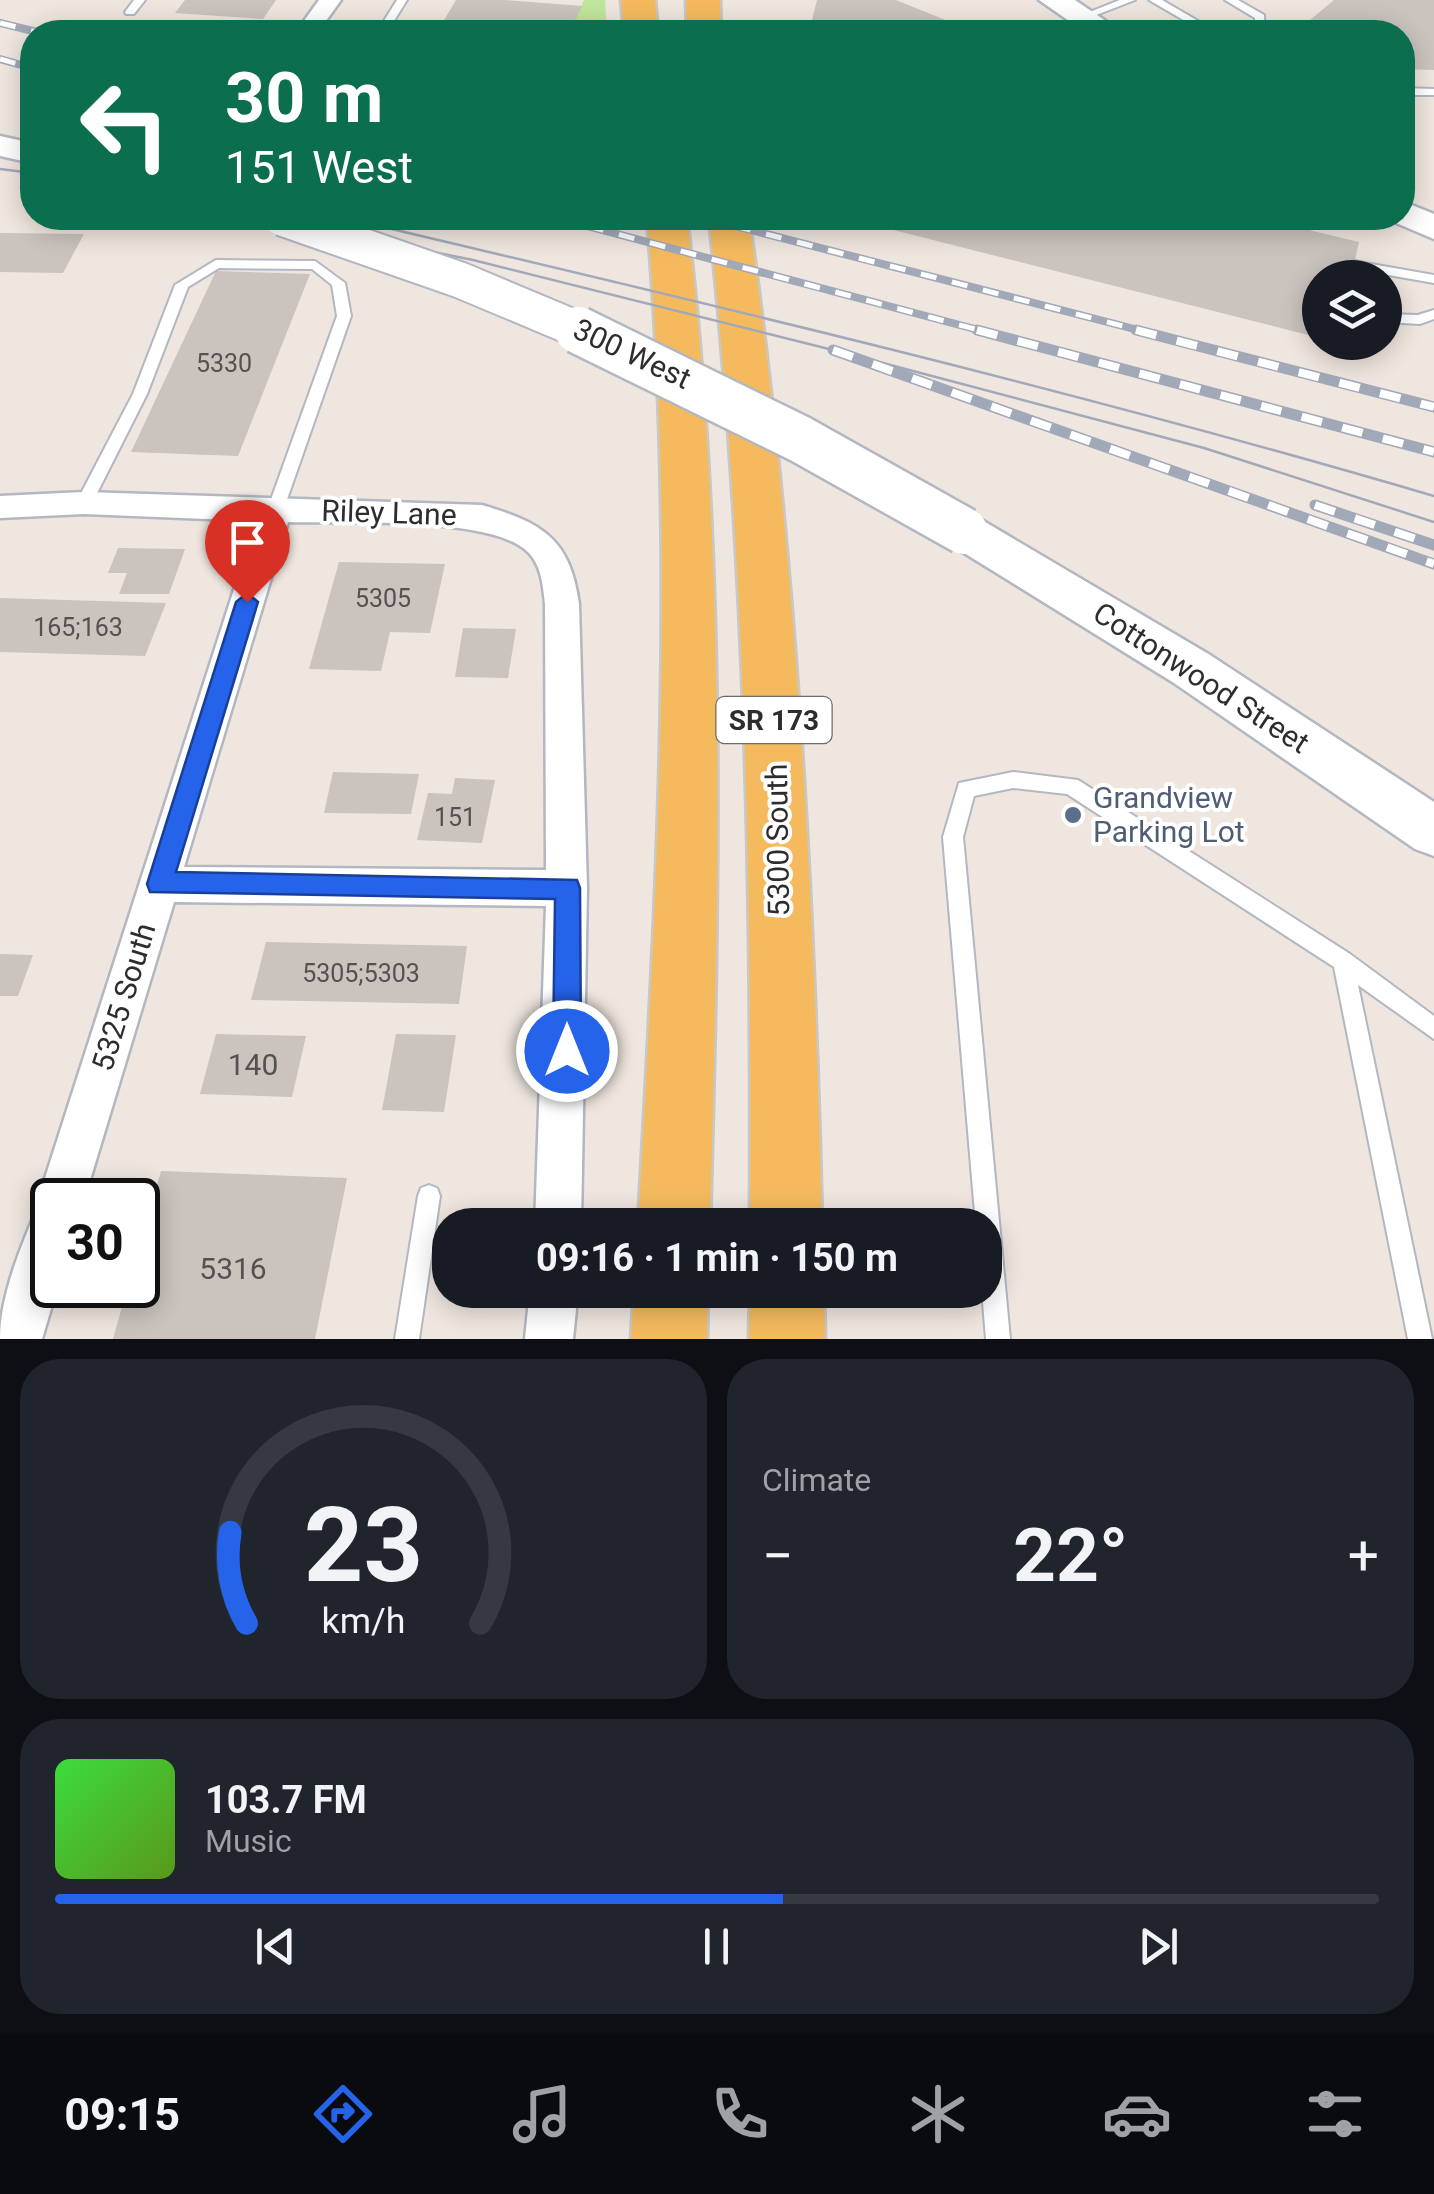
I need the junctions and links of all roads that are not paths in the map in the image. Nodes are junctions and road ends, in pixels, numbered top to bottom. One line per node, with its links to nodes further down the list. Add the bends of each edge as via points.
1 (140, 0): 6 (lane)
2 (1054, 0): 7 (street)
3 (1130, 0): 8 (lane)
4 (1154, 0): 9 (lane)
5 (1230, 0): 10 (lane)
6 (130, 12)
7 (1086, 20)
8 (1101, 20)
9 (1190, 20)
10 (1260, 20)
11 (316, 230): 21 (street, 300 West, bridge, via 482,288 665,368)
12 (669, 230): 30 (main road, SR 173, via 682,381 690,742)
13 (730, 230): 31 (main road, 5300 South / SR 173, via 766,550)
14 (1402, 273): 15 (lane)
15 (1434, 279)
16 (1434, 314): 17 (lane)
17 (1402, 319)
18 (84, 503): 19 (street, Riley Lane); 20 (street, Riley Lane); 20 (lane, via 140,394 182,284 216,264 315,265 338,282 344,316)
19 (0, 507)
20 (276, 508): 23 (street, 5325 South); 24 (street, Riley Lane, via 482,517 534,537 552,556 560,575)
21 (964, 531): 22 (street, Cottonwood Street, via 1192,669)
22 (1434, 832)
23 (160, 884): 24 (street); 27 (street, 5325 South)
24 (568, 888): 29 (street)
25 (1343, 961): 26 (lane); 41 (lane, via 1071,786 1012,780 966,789 952,838); 42 (lane)
26 (1434, 1029)
27 (68, 1178)
28 (429, 1196): 37 (lane)
29 (559, 1208)
30 (675, 1208)
31 (786, 1208)
32 (30, 1299): 36 (street)
33 (553, 1308): 38 (street)
34 (670, 1308): 39 (main road)
35 (786, 1308): 40 (main road)
36 (18, 1339)
37 (407, 1339)
38 (550, 1339)
39 (669, 1339)
40 (787, 1339)
41 (998, 1339)
42 (1420, 1339)

